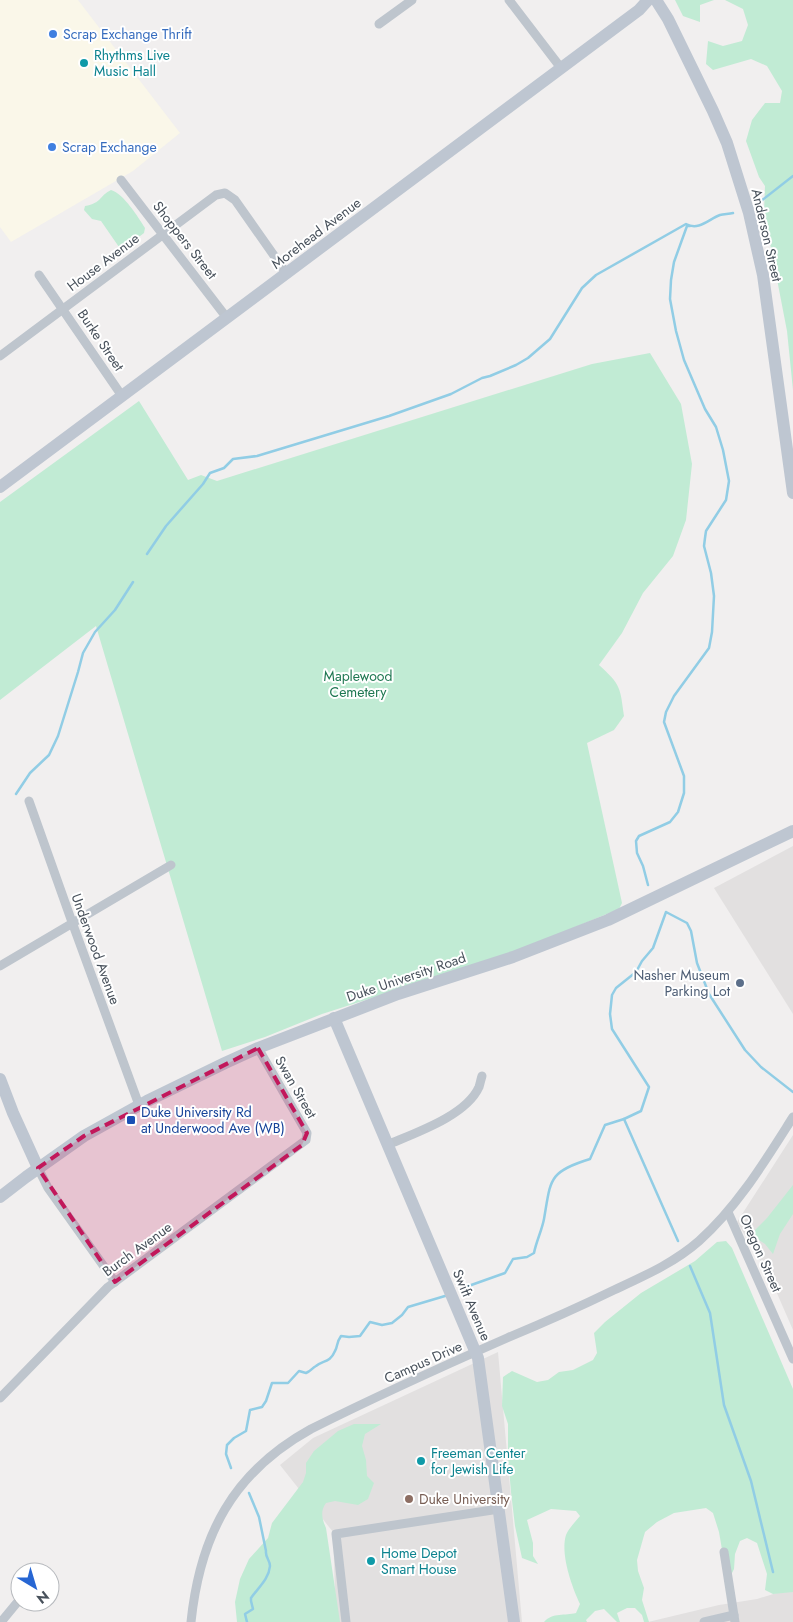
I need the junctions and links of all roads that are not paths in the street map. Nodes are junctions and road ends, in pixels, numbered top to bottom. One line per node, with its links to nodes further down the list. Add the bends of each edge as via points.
1 (412, 0): 5 (street)
2 (509, 0): 6 (street)
3 (648, 0): 6 (street, Morehead Avenue)
4 (656, 0): 16 (street, Anderson Street, via 713,111 749,213 763,275)
5 (379, 24)
6 (561, 68): 9 (street, Morehead Avenue)
7 (121, 180): 8 (street, Shoppers Street)
8 (162, 235): 9 (street, House Avenue, via 216,195 225,193 234,200); 11 (street, House Avenue); 12 (street, Shoppers Street)
9 (287, 274): 12 (street, Morehead Avenue)
10 (39, 275): 11 (street, Burke Street)
11 (63, 309): 13 (street, House Avenue); 14 (street, Burke Street)
12 (227, 318): 14 (street, Morehead Avenue)
13 (0, 356)
14 (122, 396): 15 (street, Morehead Avenue)
15 (2, 482)
16 (793, 493)
17 (29, 801): 20 (street, Underwood Avenue)
18 (793, 831): 22 (street, Duke University Road, via 608,920 513,957)
19 (172, 865): 20 (street)
20 (72, 922): 21 (street); 26 (street, Underwood Avenue)
21 (0, 966)
22 (334, 1018): 23 (street, Duke University Road); 29 (street, Swift Avenue)
23 (258, 1048): 26 (street, Duke University Road); 28 (street, Swan Street, via 307,1132)
24 (482, 1076): 29 (street, via 479,1088 460,1110)
25 (0, 1080): 30 (street)
26 (139, 1105): 30 (street, Duke University Road, via 84,1136)
27 (793, 1117): 32 (street, Campus Drive, via 764,1164)
28 (306, 1140): 33 (street, Burch Avenue)
29 (387, 1145): 34 (street, Swift Avenue)
30 (38, 1168): 31 (street, Duke University Road); 33 (street, via 48,1188)
31 (0, 1197)
32 (728, 1212): 34 (street, Campus Drive, via 689,1249 651,1273); 35 (street, Oregon Street)
33 (115, 1282): 36 (street, Burch Avenue)
34 (476, 1353): 37 (street, Swift Avenue); 42 (street, Campus Drive, via 311,1428 259,1465 234,1496 211,1535)
35 (793, 1359)
36 (0, 1398)
37 (499, 1509): 43 (street, via 336,1534); 44 (street, Swift Avenue)
38 (724, 1552): 40 (street)
39 (10, 1611): 41 (street)
40 (735, 1619): 45 (street)
41 (1, 1622)
42 (191, 1622)
43 (346, 1622)
44 (514, 1622)
45 (704, 1622)

